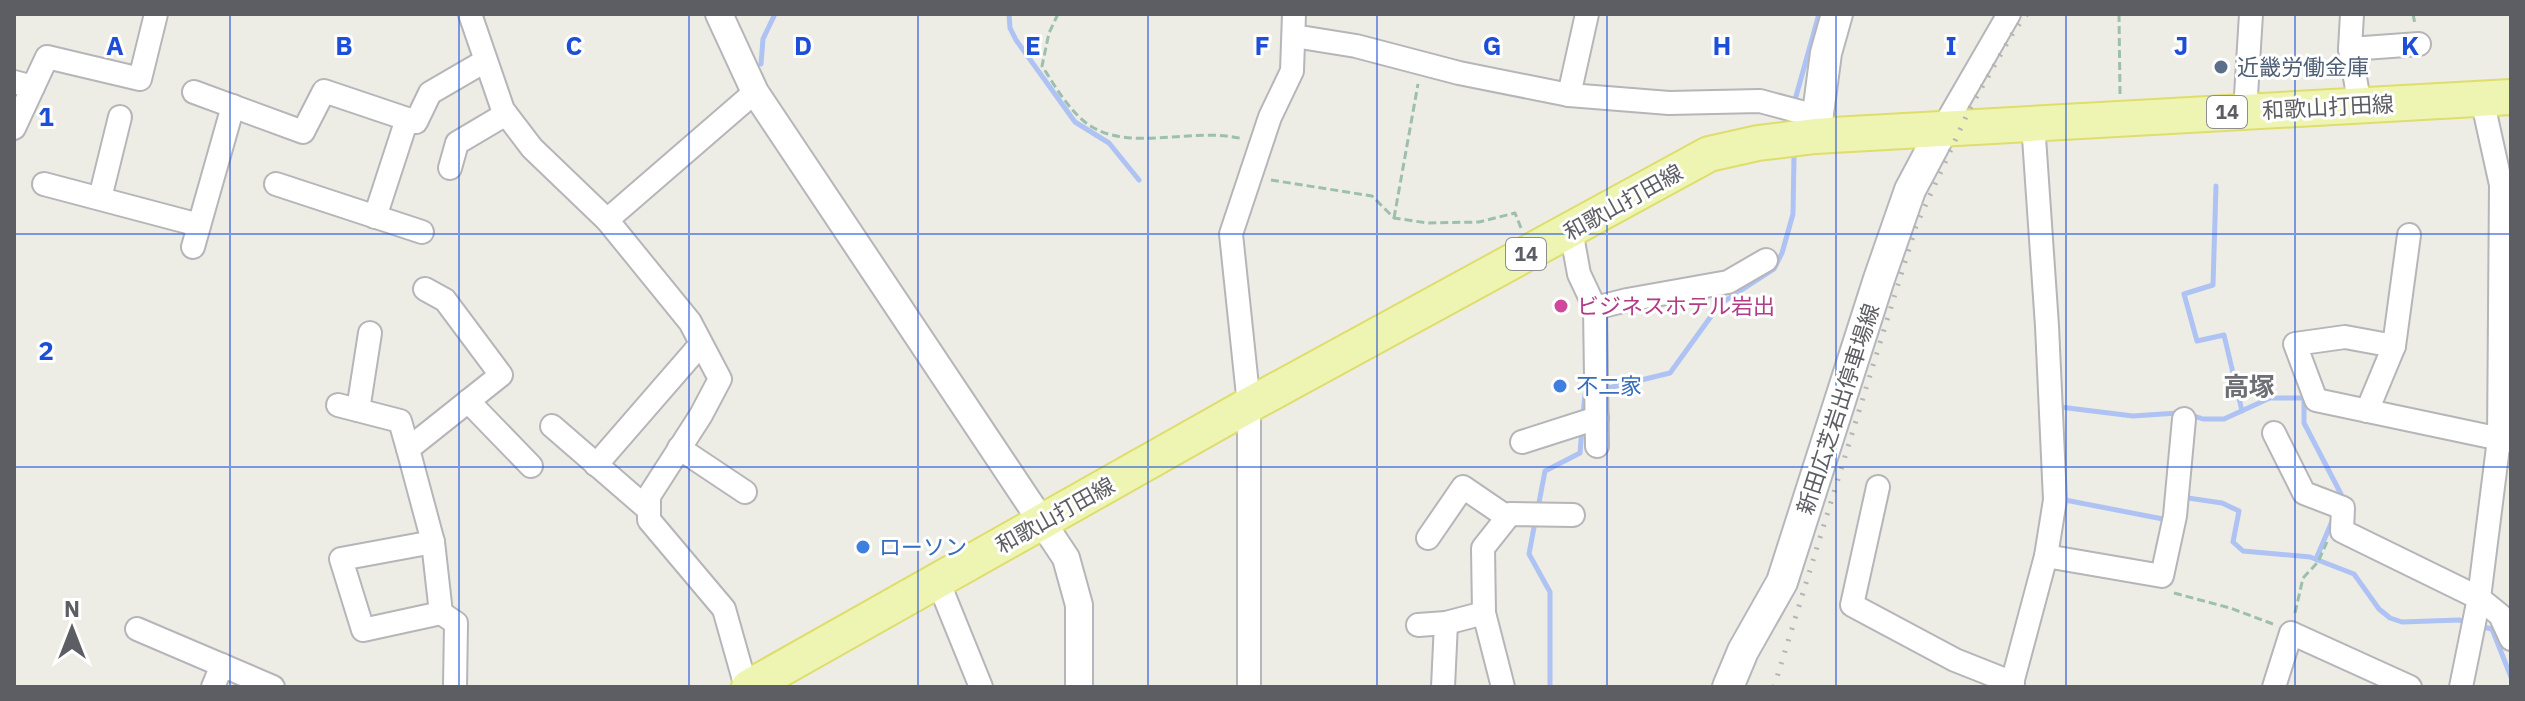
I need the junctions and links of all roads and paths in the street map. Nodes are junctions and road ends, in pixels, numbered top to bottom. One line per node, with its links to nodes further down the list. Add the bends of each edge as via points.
1 (156, 14): 16 (street, via 140,79 47,57)
2 (470, 14): 14 (street)
3 (719, 14): 18 (street)
4 (1058, 14): 32 (path, via 1042,66 1088,125 1130,137 1225,134)
5 (1587, 14): 19 (street)
6 (1837, 14): 29 (main road)
7 (2009, 14): 31 (street)
8 (2119, 14): 26 (path)
9 (2251, 14): 23 (street)
10 (2352, 14): 13 (street)
11 (1294, 25): 15 (street); 32 (street, via 1292,71)
12 (2419, 44): 13 (street)
13 (2350, 49): 22 (street)
14 (485, 61): 24 (street); 27 (street, via 430,93 416,122)
15 (1421, 63): 19 (street); 39 (path)
16 (24, 84): 30 (street)
17 (194, 92): 21 (street)
18 (755, 92): 40 (street); 70 (street)
19 (1569, 95): 29 (street, via 1669,103 1760,101)
20 (2497, 98): 22 (main road, 和歌山打田線 / 14); 58 (street)
21 (233, 106): 27 (street, via 303,132 324,91); 37 (street, via 196,236)
22 (2360, 106): 23 (main road, 和歌山打田線 / 14)
23 (2245, 112): 26 (main road, 和歌山打田線 / 14)
24 (506, 114): 33 (street, via 457,143); 40 (street, via 532,148)
25 (120, 117): 37 (street)
26 (2120, 118): 28 (main road, 和歌山打田線 / 14)
27 (407, 119): 38 (street)
28 (2033, 123): 31 (main road, 和歌山打田線 / 14); 74 (street, via 2055,500)
29 (1815, 126): 31 (main road, 和歌山打田線 / 14); 41 (main road, 和歌山打田線 / 14, via 1709,154)
30 (14, 128)
31 (1943, 128): 96 (main road, 新田広芝岩出停車場線, via 1910,190 1782,582)
32 (1262, 144): 34 (street)
33 (450, 168)
34 (1251, 177): 39 (path, via 1372,196); 52 (street, via 1231,234)
35 (44, 184): 37 (street)
36 (276, 184): 38 (street)
37 (100, 198)
38 (375, 217): 42 (street)
39 (1394, 218): 44 (path, via 1479,222 1515,213)
40 (607, 220): 49 (street, via 690,322)
41 (1571, 230): 44 (main road, 和歌山打田線 / 14); 47 (street, via 1579,274)
42 (422, 232)
43 (2409, 235): 50 (street)
44 (1529, 252): 52 (main road, 和歌山打田線 / 14)
45 (1766, 260): 47 (street, via 1728,282)
46 (425, 289): 51 (street, via 445,300 501,375)
47 (1595, 308): 54 (street)
48 (370, 333): 62 (street, via 348,407 400,421)
49 (701, 344): 61 (street, via 720,379); 63 (street)
50 (2394, 346): 53 (street); 53 (street, via 2345,337 2295,344 2316,400)
51 (468, 401): 62 (street); 64 (street)
52 (1249, 405): 70 (main road, 和歌山打田線 / 14); 93 (street)
53 (2367, 411): 58 (street)
54 (1597, 418): 59 (street); 60 (street)
55 (2184, 419): 75 (street, via 2175,516)
56 (552, 426): 63 (street)
57 (2274, 433): 71 (street, via 2304,493 2343,508)
58 (2505, 440): 77 (street)
59 (1522, 442)
60 (1597, 446)
61 (679, 448): 66 (street); 67 (street, via 649,496)
62 (408, 449): 73 (street)
63 (596, 465): 67 (street)
64 (531, 466)
65 (1878, 487): 86 (street, via 1852,605)
66 (745, 492)
67 (649, 510): 90 (street, via 649,520 724,609)
68 (1573, 515): 69 (street)
69 (1507, 517): 72 (street, via 1463,487); 79 (street, via 1483,548)
70 (1044, 522): 76 (main road, 和歌山打田線 / 14); 92 (street, via 1066,558 1079,605)
71 (2342, 531): 77 (street); 83 (path, via 2331,533 2318,562 2303,578)
72 (1428, 538)
73 (433, 542): 78 (street); 78 (street, via 341,559 363,630)
74 (2046, 556): 75 (street); 86 (street)
75 (2162, 576): 83 (path, via 2166,591 2240,611)
76 (938, 581): 90 (main road, 和歌山打田線 / 14); 91 (street)
77 (2479, 598): 84 (street, via 2500,615); 99 (street)
78 (441, 613): 89 (street, via 456,623)
79 (1484, 613): 80 (street); 95 (street)
80 (1446, 623): 81 (street); 94 (street)
81 (1418, 625)
82 (137, 629): 85 (street)
83 (2291, 633): 97 (street); 98 (street)
84 (2511, 639)
85 (222, 665): 87 (street); 88 (street)
86 (2012, 685)
87 (213, 687)
88 (273, 687)
89 (455, 687)
90 (748, 687)
91 (981, 687)
92 (1079, 687)
93 (1249, 687)
94 (1443, 687)
95 (1503, 687)
96 (1728, 687)
97 (2274, 687)
98 (2410, 687)
99 (2461, 687)

